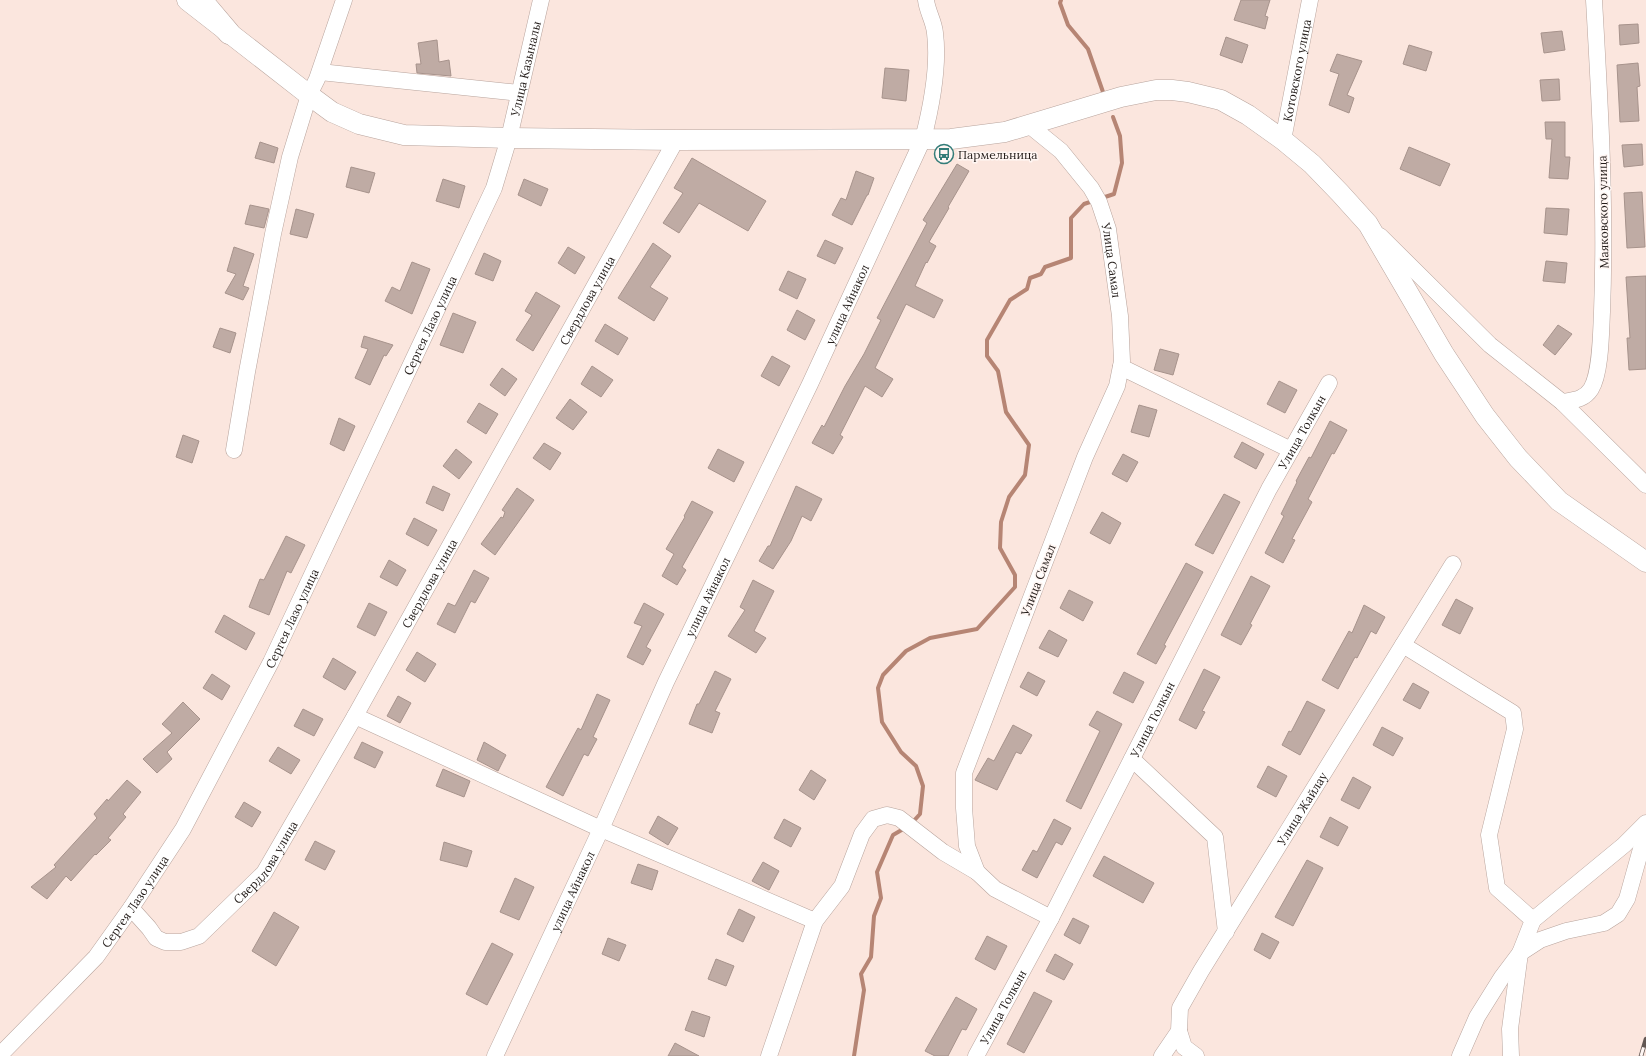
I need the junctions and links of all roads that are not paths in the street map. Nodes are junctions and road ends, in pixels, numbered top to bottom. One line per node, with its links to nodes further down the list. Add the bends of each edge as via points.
1 (187, 0): 8 (main road)
2 (201, 0): 8 (highway)
3 (344, 0): 9 (street)
4 (541, 0): 10 (street, Улица Казыналы)
5 (926, 0): 14 (street, улица Айнакол, via 935,32 935,67 929,116)
6 (1310, 0): 16 (street, Котовского улица)
7 (1594, 0): 20 (street, Маяковского улица, via 1602,159 1604,261 1601,333 1598,366 1591,389 1581,399)
8 (229, 33): 11 (main road)
9 (320, 72): 10 (street); 11 (street)
10 (519, 93): 13 (street, Улица Казыналы)
11 (309, 95): 13 (main road, via 332,112 379,130 404,135); 21 (street, via 290,157 273,234)
12 (1029, 125): 14 (main road, via 978,136); 16 (main road, via 1121,97 1156,90 1172,90 1221,100 1248,114); 18 (street, Улица Самал, via 1061,151 1099,202 1108,229 1120,316)
13 (509, 138): 15 (main road); 33 (street, Сергея Лазо улица, via 494,188 271,662 183,829)
14 (923, 139): 15 (main road); 30 (street, улица Айнакол, via 810,384 666,682)
15 (676, 140): 27 (street, Свердлова улица)
16 (1283, 140): 17 (main road, via 1312,164)
17 (1368, 224): 20 (street, via 1490,345); 24 (main road, via 1444,354 1485,416 1518,458 1559,501)
18 (1121, 367): 22 (street); 32 (street, Улица Самал, via 1117,386 1085,457 964,773 967,846)
19 (1328, 383): 22 (street, Улица Толкын)
20 (1562, 402): 23 (street)
21 (234, 450)
22 (1291, 450): 28 (street, Улица Толкын)
23 (1646, 485)
24 (1646, 562)
25 (1453, 564): 26 (street, Улица Жайлау)
26 (1403, 645): 35 (street, via 1513,713 1515,729 1489,835 1497,888); 37 (street, Улица Жайлау)
27 (355, 716): 30 (street); 33 (street, Свердлова улица, via 264,873 199,936 181,942 165,942 156,938)
28 (1132, 759): 34 (street, Улица Толкын); 37 (street, via 1215,837)
29 (1646, 823): 35 (street, via 1624,846)
30 (601, 829): 36 (street); 41 (street, улица Айнакол)
31 (1646, 831): 38 (street, via 1627,899 1618,914 1604,923 1566,931 1540,940)
32 (977, 872): 34 (street, Улица Самал, via 995,889); 36 (street, via 943,852 899,818 887,815 873,819 862,834 842,886)
33 (131, 908): 40 (street, Сергея Лазо улица, via 96,957)
34 (1051, 918): 43 (street, Улица Толкын)
35 (1534, 920): 38 (street)
36 (815, 921): 42 (street)
37 (1226, 932): 39 (street, Улица Жайлау, via 1180,1008)
38 (1520, 953): 46 (street, via 1477,1017); 47 (street, via 1510,1029)
39 (1179, 1031): 44 (street); 45 (street, via 1184,1047)
40 (0, 1054)
41 (495, 1056)
42 (769, 1056)
43 (976, 1056)
44 (1162, 1056)
45 (1196, 1056)
46 (1460, 1056)
47 (1511, 1056)

